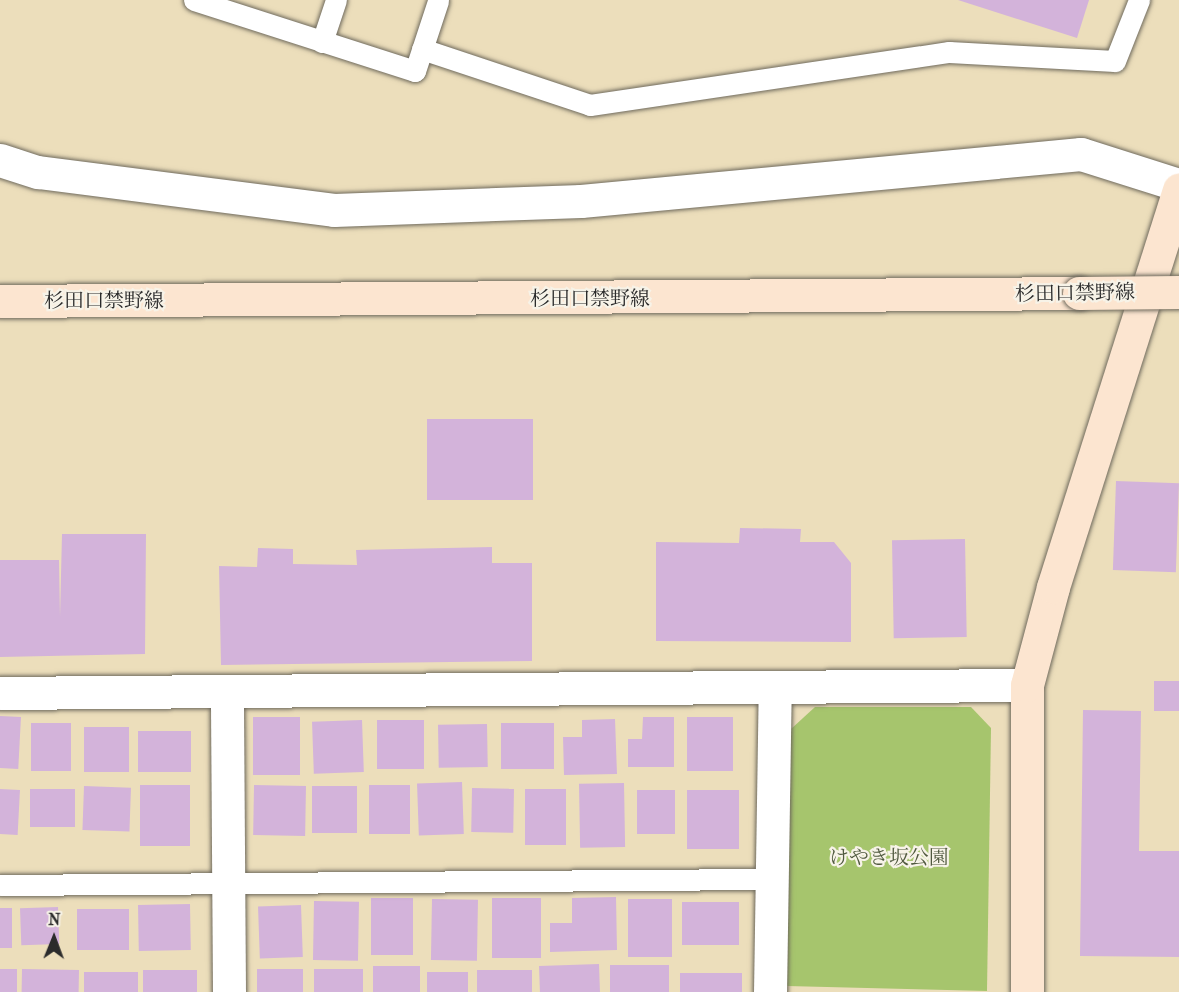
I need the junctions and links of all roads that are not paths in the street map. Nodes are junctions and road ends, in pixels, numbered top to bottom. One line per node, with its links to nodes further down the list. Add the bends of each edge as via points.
1 (195, 0): 5 (lane)
2 (336, 0): 5 (lane)
3 (1139, 0): 6 (lane, via 1115,61 949,52 590,105)
4 (438, 1): 6 (lane)
5 (322, 42): 6 (lane, via 415,71)
6 (422, 49)
7 (0, 160): 8 (street, via 39,172 334,210 581,201 1081,154)
8 (1179, 185)
9 (1179, 190): 12 (main road, via 1053,587)
10 (1179, 292): 11 (main road, 杉田口禁野線, bridge)
11 (0, 301)
12 (1027, 685): 13 (street); 21 (main road)
13 (775, 690): 14 (street); 16 (street)
14 (227, 691): 15 (street); 18 (street)
15 (0, 693)
16 (772, 879): 18 (lane); 20 (street)
17 (0, 885): 18 (lane)
18 (229, 885): 19 (street)
19 (230, 992)
20 (770, 992)
21 (1027, 992)

